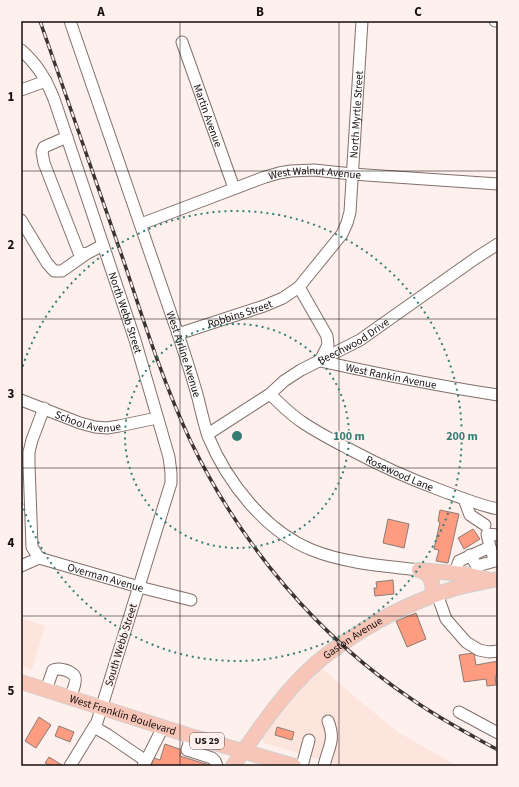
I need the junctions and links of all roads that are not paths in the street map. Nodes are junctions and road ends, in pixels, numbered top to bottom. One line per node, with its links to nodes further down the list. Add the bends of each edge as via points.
1 (70, 21): 12 (street, West Airline Avenue)
2 (362, 21): 8 (street, North Myrtle Street)
3 (182, 42): 10 (street, Martin Avenue)
4 (21, 50): 5 (street, North Webb Street)
5 (46, 81): 6 (street); 7 (street, North Webb Street)
6 (21, 90)
7 (67, 137): 14 (street, North Webb Street); 15 (street, via 44,148 42,152 79,253)
8 (352, 174): 9 (street, West Walnut Avenue); 10 (street, West Walnut Avenue, via 314,170 291,171); 16 (street, North Myrtle Street, via 350,212 342,234)
9 (498, 184)
10 (234, 188): 12 (street, West Walnut Avenue)
11 (21, 220): 15 (street, via 54,271 62,271)
12 (141, 224): 17 (street, West Airline Avenue)
13 (498, 244): 18 (street, Beechwood Drive, via 360,340)
14 (103, 245): 15 (street); 23 (street, North Webb Street, via 136,340)
15 (86, 254)
16 (299, 287): 17 (street, Robbins Street, via 283,298); 18 (street, via 327,336 328,345)
17 (178, 334): 24 (street, West Airline Avenue)
18 (320, 361): 19 (street, Beechwood Drive, via 284,381); 20 (street, West Rankin Avenue)
19 (270, 394): 24 (street, Beechwood Drive); 25 (street, Rosewood Lane, via 285,409 323,435 413,480)
20 (498, 395)
21 (21, 400): 22 (street, School Avenue)
22 (44, 408): 23 (street, School Avenue, via 95,427 107,428); 31 (street, via 29,452 32,547)
23 (157, 418): 39 (street, North Webb Street, via 168,457 171,483)
24 (208, 434): 34 (street, West Airline Avenue, via 216,453 242,495 262,518 296,543 342,559)
25 (464, 499): 26 (street, Rosewood Lane); 27 (street, via 470,515)
26 (494, 508): 27 (street)
27 (486, 529): 28 (street); 29 (street)
28 (498, 535)
29 (490, 547): 30 (street); 32 (street)
30 (470, 555): 36 (street); 37 (street, via 459,561)
31 (39, 558): 33 (street); 39 (street, Overman Avenue)
32 (496, 560): 36 (street)
33 (21, 566)
34 (419, 570): 35 (main road); 40 (main road, via 426,573 433,591)
35 (434, 571): 37 (main road); 40 (main road, via 442,576)
36 (479, 572): 37 (main road); 38 (main road)
37 (455, 573)
38 (496, 580): 40 (main road, Gaston Avenue)
39 (139, 587): 41 (street, Overman Avenue); 46 (street, South Webb Street)
40 (439, 593): 42 (street, via 446,619 466,642 478,650); 54 (main road, Gaston Avenue, via 368,626 327,655 288,692)
41 (191, 600)
42 (498, 651)
43 (21, 682): 44 (main road, West Franklin Boulevard / US 29)
44 (46, 690): 45 (main road, West Franklin Boulevard / US 29); 45 (street, via 53,670 62,669 74,675)
45 (70, 697): 46 (main road, West Franklin Boulevard / US 29)
46 (102, 707): 49 (street, South Webb Street); 50 (main road, West Franklin Boulevard / US 29)
47 (459, 712): 51 (street)
48 (328, 721): 61 (street, via 332,738)
49 (94, 727): 55 (street); 56 (street, South Webb Street)
50 (163, 727): 52 (main road, West Franklin Boulevard / US 29); 55 (street)
51 (498, 733)
52 (192, 736): 54 (main road, West Franklin Boulevard / US 29); 57 (street, via 187,750 212,758)
53 (309, 740): 60 (street)
54 (244, 751): 58 (main road, Gaston Avenue); 59 (main road, West Franklin Boulevard / US 29)
55 (144, 763)
56 (70, 766)
57 (217, 766)
58 (233, 766)
59 (294, 766)
60 (302, 766)
61 (324, 766)

